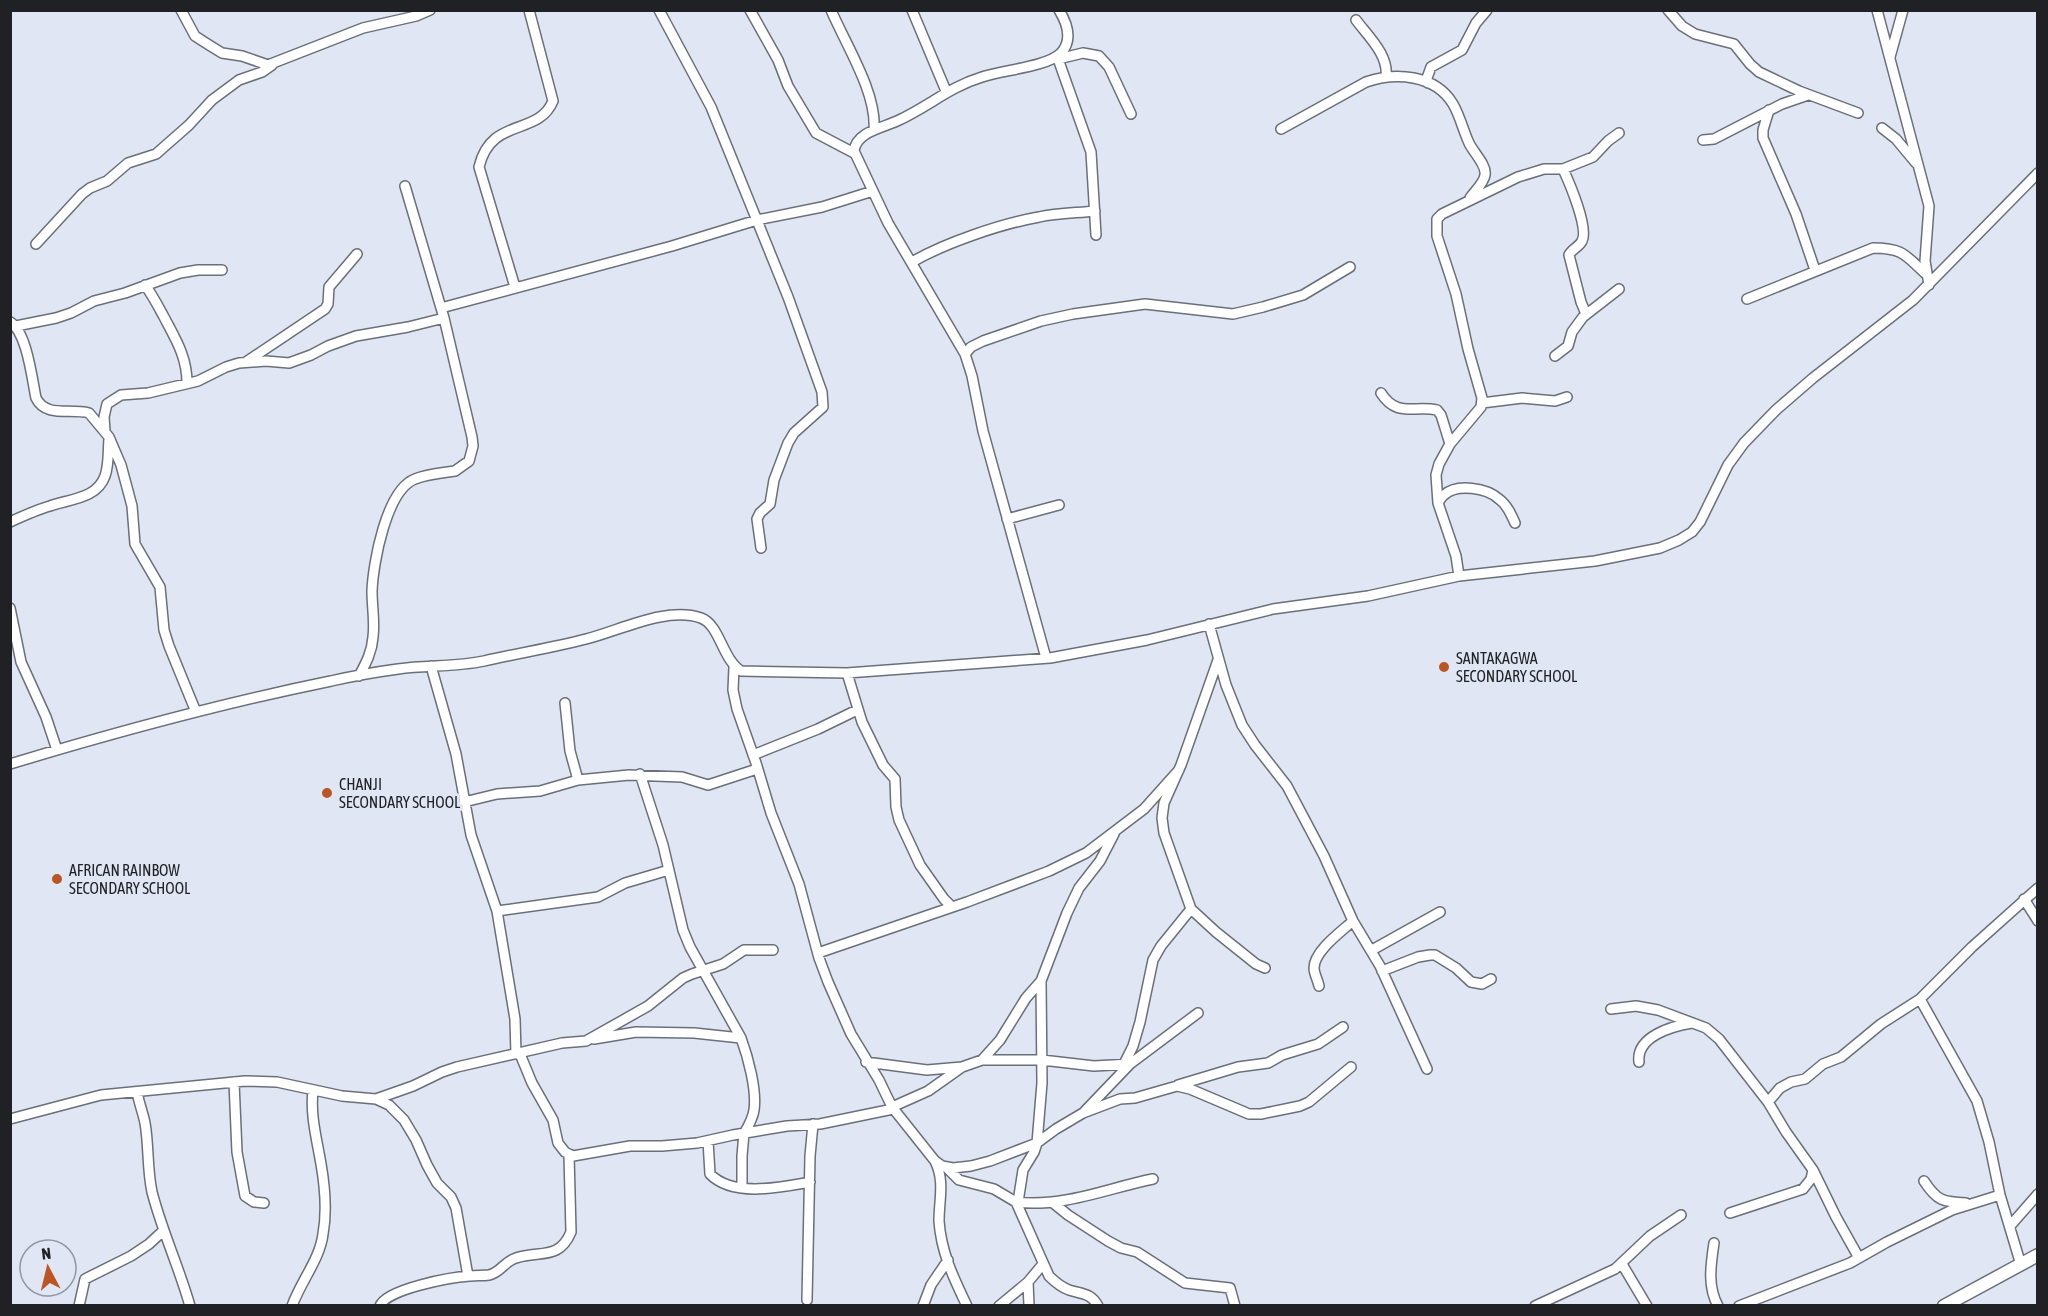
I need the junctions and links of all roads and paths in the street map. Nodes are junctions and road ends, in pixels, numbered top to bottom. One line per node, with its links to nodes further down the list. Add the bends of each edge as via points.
1 (181, 10): 16 (street, via 195,36 222,53)
2 (430, 10): 16 (street, via 363,28)
3 (529, 10): 48 (street, via 553,101 550,109 537,118 495,137 479,167)
4 (659, 10): 37 (street, via 711,106)
5 (750, 10): 29 (street, via 816,133)
6 (831, 10): 26 (street, via 874,111)
7 (912, 10): 19 (street)
8 (1487, 10): 18 (street, via 1462,50 1431,68)
9 (1668, 10): 20 (street, via 1695,34 1734,44 1759,72)
10 (1876, 10): 15 (street)
11 (1903, 10): 15 (street)
12 (1062, 12): 14 (street, via 1068,40)
13 (1356, 20): 17 (street, via 1376,45)
14 (1057, 57): 19 (street); 23 (street, via 1099,56); 36 (street, via 1089,144)
15 (1889, 59): 30 (street)
16 (272, 65): 39 (street, via 239,80 212,99 156,154 128,164 82,194)
17 (1386, 77): 18 (street, via 1410,76); 25 (street, via 1366,82)
18 (1428, 83): 35 (street, via 1453,104 1485,172)
19 (946, 91): 26 (street, via 913,113)
20 (1808, 95): 21 (street); 22 (street)
21 (1769, 110): 28 (street, via 1723,135); 44 (street, via 1763,138)
22 (1858, 113)
23 (1131, 114)
24 (1882, 128): 30 (street)
25 (1281, 129)
26 (874, 130): 29 (street, via 857,141)
27 (1619, 133): 31 (street, via 1593,157)
28 (1703, 140)
29 (854, 153): 34 (street)
30 (1917, 165): 45 (street, via 1929,214)
31 (1563, 169): 35 (street, via 1528,173); 52 (street, via 1583,226 1582,242 1569,255)
32 (2037, 173): 47 (street)
33 (405, 186): 51 (street)
34 (873, 192): 37 (street); 41 (street)
35 (1467, 201): 61 (street, via 1442,214 1436,226)
36 (1095, 211): 38 (street); 41 (street, via 1007,225 931,251)
37 (758, 220): 48 (street); 69 (street, via 824,401 819,412 788,443 770,504 757,519)
38 (1096, 235)
39 (36, 244)
40 (357, 254): 57 (street, via 329,287 325,309)
41 (912, 262): 55 (street)
42 (1350, 267): 55 (street, via 1303,294 1233,314 1145,304 1073,314 983,341)
43 (222, 270): 46 (street, via 198,270)
44 (1815, 270): 45 (street, via 1873,248 1887,247 1900,251); 50 (street)
45 (1926, 274): 47 (street)
46 (145, 285): 54 (street, via 56,318); 58 (street, via 178,341 186,362)
47 (1929, 285): 70 (street, via 1813,378 1758,428 1728,465 1692,532 1660,548 1595,561)
48 (515, 287): 51 (street)
49 (1619, 289): 52 (street)
50 (1747, 299)
51 (441, 308): 53 (street)
52 (1586, 314): 56 (street, via 1572,332 1568,346)
53 (444, 318): 57 (street, via 356,336 290,363); 79 (street, via 471,429 471,455 456,471 414,479 397,495 380,540 372,592 374,637)
54 (13, 324): 62 (street, via 22,336 40,406 89,413)
55 (965, 354): 66 (street)
56 (1555, 356)
57 (246, 362): 58 (street)
58 (187, 383): 62 (street, via 148,393 121,394 113,399 105,410)
59 (1381, 393): 63 (street, via 1389,404 1399,408 1437,410)
60 (1567, 397): 61 (street, via 1555,401 1522,398)
61 (1482, 403): 63 (street)
62 (107, 434): 67 (street, via 108,462 98,488 79,499 60,502); 82 (street, via 122,465 135,544 157,581 164,630)
63 (1450, 444): 64 (street, via 1436,475)
64 (1438, 503): 68 (street, via 1452,491 1483,490 1506,506); 70 (street)
65 (1059, 505): 66 (street)
66 (1007, 519): 74 (street)
67 (10, 522)
68 (1515, 523)
69 (761, 548)
70 (1459, 576): 72 (street, via 1368,597 1273,609)
71 (10, 608): 73 (street, via 15,622)
72 (1209, 624): 74 (street, via 1148,640); 75 (street)
73 (13, 635): 83 (street)
74 (1046, 658): 78 (street)
75 (1218, 660): 87 (street); 99 (street, via 1242,725 1287,786)
76 (431, 666): 77 (street, via 482,661 587,639 641,621 690,616 708,623); 79 (street); 90 (street, via 456,754)
77 (734, 667): 78 (street, via 752,672); 84 (street, via 737,709)
78 (847, 673): 81 (street)
79 (359, 676): 82 (street)
80 (564, 703): 89 (street, via 570,751)
81 (857, 710): 84 (street); 95 (street, via 870,742 895,779 899,820 920,866)
82 (196, 712): 83 (street)
83 (57, 750): 85 (street)
84 (753, 755): 86 (street)
85 (10, 764)
86 (758, 769): 88 (street, via 708,785 682,777); 103 (street, via 799,884)
87 (1179, 770): 91 (street, via 1144,809); 96 (street, via 1164,803 1162,818)
88 (640, 774): 89 (street); 92 (street)
89 (579, 780): 90 (street, via 540,791 497,794)
90 (464, 802): 97 (street)
91 (1115, 832): 95 (street, via 1086,854); 108 (street, via 1100,861 1079,888)
92 (669, 870): 97 (street, via 625,883 598,897); 105 (street, via 683,930)
93 (2037, 888): 94 (street)
94 (2024, 899): 100 (street); 110 (street)
95 (952, 907): 103 (street)
96 (1191, 909): 104 (street); 122 (street, via 1153,960)
97 (497, 911): 117 (street)
98 (1440, 912): 102 (street)
99 (1353, 921): 102 (street); 109 (street, via 1316,958)
100 (2037, 921)
101 (773, 950): 105 (street, via 744,950 723,964)
102 (1372, 950): 106 (street)
103 (818, 953): 120 (street)
104 (1265, 968)
105 (703, 970): 115 (street); 116 (street, via 683,978 648,1006)
106 (1383, 971): 107 (street, via 1418,957 1435,955 1471,982 1482,984); 125 (street)
107 (1491, 979)
108 (1041, 981): 118 (street, via 1000,1041); 119 (street)
109 (1320, 986)
110 (1920, 999): 131 (street, via 1841,1057 1823,1064 1805,1079 1780,1088); 148 (street, via 1977,1101)
111 (1611, 1009): 113 (street, via 1645,1006)
112 (1198, 1013): 122 (street)
113 (1694, 1023): 121 (street, via 1661,1031 1644,1046); 131 (street, via 1719,1039)
114 (1343, 1027): 127 (street, via 1318,1044 1268,1063 1238,1067)
115 (741, 1038): 116 (street, via 636,1032); 136 (street, via 754,1101)
116 (586, 1041): 117 (street)
117 (518, 1054): 130 (street, via 442,1072); 139 (street, via 553,1120 558,1143)
118 (982, 1060): 119 (street); 124 (street)
119 (1042, 1060): 122 (street, via 1094,1066); 138 (street)
120 (866, 1062): 124 (street, via 927,1070); 132 (street)
121 (1639, 1062)
122 (1127, 1064): 133 (street)
123 (1351, 1067): 127 (street, via 1309,1102 1261,1114 1249,1114)
124 (962, 1068): 132 (street, via 928,1091)
125 (1427, 1069)
126 (234, 1082): 128 (street, via 265,1081); 129 (street); 151 (street, via 237,1152 244,1196)
127 (1177, 1086): 133 (street, via 1120,1099)
128 (313, 1091): 130 (street); 170 (street, via 322,1168 324,1233)
129 (137, 1092): 134 (street, via 77,1100); 156 (street, via 152,1190)
130 (376, 1099): 164 (street, via 404,1120 437,1183 451,1197)
131 (1768, 1102): 142 (street)
132 (892, 1108): 135 (street); 140 (street)
133 (1083, 1113): 138 (street)
134 (10, 1119)
135 (813, 1124): 136 (street); 145 (street)
136 (745, 1133): 137 (street); 146 (street)
137 (708, 1141): 139 (street); 146 (street, via 710,1174)
138 (1037, 1143): 141 (street, via 971,1167); 149 (street, via 1023,1170)
139 (569, 1155): 164 (street, via 570,1232 564,1245 549,1253 513,1258 490,1275)
140 (935, 1161): 141 (street); 160 (street, via 940,1172 939,1222)
141 (946, 1167): 149 (street, via 959,1180 994,1189)
142 (1813, 1170): 153 (street, via 1803,1190); 159 (street)
143 (1153, 1179): 150 (street)
144 (1924, 1181): 152 (street, via 1940,1200)
145 (810, 1182): 146 (street, via 765,1189); 166 (street)
146 (742, 1188)
147 (2037, 1194): 155 (street)
148 (2000, 1195): 152 (street); 155 (street)
149 (1017, 1202): 150 (street); 161 (street)
150 (1052, 1202): 176 (street, via 1108,1241 1137,1252 1185,1283 1230,1288)
151 (264, 1203)
152 (1970, 1203): 159 (street)
153 (1730, 1213)
154 (1681, 1215): 162 (street, via 1650,1236)
155 (2010, 1226): 163 (street)
156 (163, 1231): 168 (street, via 131,1256 85,1278); 169 (street)
157 (1714, 1243): 179 (street, via 1711,1278)
158 (2037, 1255): 163 (street)
159 (1859, 1258): 180 (street)
160 (948, 1260): 167 (street); 172 (street)
161 (1043, 1264): 165 (street); 175 (street, via 1057,1283 1086,1293)
162 (1622, 1264): 177 (street); 178 (street)
163 (2021, 1265): 181 (street)
164 (468, 1276): 171 (street, via 414,1287 386,1297)
165 (1028, 1282): 173 (street); 174 (street)
166 (807, 1300)
167 (922, 1304)
168 (79, 1305)
169 (190, 1305)
170 (292, 1305)
171 (380, 1305)
172 (967, 1305)
173 (999, 1305)
174 (1029, 1305)
175 (1098, 1305)
176 (1234, 1305)
177 (1535, 1305)
178 (1647, 1305)
179 (1718, 1305)
180 (1739, 1305)
181 (1944, 1305)

